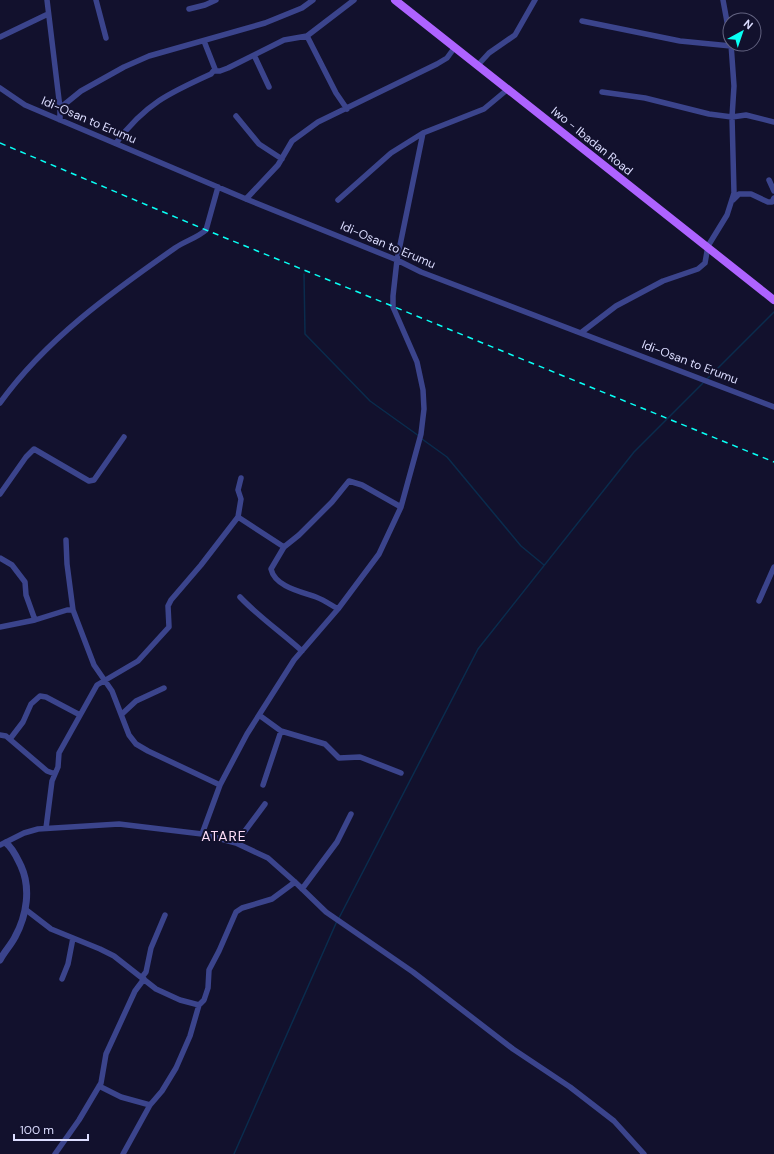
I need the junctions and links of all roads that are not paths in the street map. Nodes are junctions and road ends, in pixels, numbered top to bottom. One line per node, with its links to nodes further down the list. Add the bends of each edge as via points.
1 (47, 0): 11 (street)
2 (96, 0): 15 (street)
3 (216, 0): 9 (street)
4 (313, 0): 16 (street, via 302,8 265,23)
5 (354, 0): 13 (street)
6 (395, 0): 18 (main road, Iwo - Ibadan Road)
7 (535, 0): 21 (street, via 515,35 489,53)
8 (723, 0): 10 (street)
9 (188, 9)
10 (725, 12)
11 (48, 14): 14 (street); 27 (street)
12 (582, 21): 17 (street, via 680,41)
13 (307, 36): 20 (street, via 284,40); 28 (street)
14 (0, 37)
15 (106, 38)
16 (204, 41): 22 (street, via 214,64); 27 (street, via 149,56 124,67 81,91)
17 (722, 44)
18 (455, 47): 21 (main road, Iwo - Ibadan Road); 28 (street, via 437,64 412,74)
19 (732, 52): 30 (street, via 734,86)
20 (254, 55): 22 (street, via 220,72); 23 (street)
21 (478, 65): 25 (main road, Iwo - Ibadan Road)
22 (214, 71): 34 (street, via 163,96 142,114)
23 (269, 86)
24 (0, 88): 31 (street, Idi-Osan to Erumu, via 25,105)
25 (508, 89): 33 (street, via 484,109); 43 (main road, Iwo - Ibadan Road)
26 (602, 92): 30 (street, via 645,98)
27 (60, 108): 31 (street)
28 (347, 109): 35 (street, via 300,133 292,140)
29 (236, 116): 35 (street, via 260,144)
30 (732, 117): 32 (street, via 746,115); 42 (street)
31 (60, 120): 34 (street, Idi-Osan to Erumu)
32 (774, 122)
33 (423, 132): 41 (street, via 391,153); 44 (street)
34 (116, 143): 37 (street, Idi-Osan to Erumu)
35 (282, 159): 40 (street)
36 (769, 180): 38 (street)
37 (218, 187): 40 (street, Idi-Osan to Erumu); 47 (street, via 206,230 174,249 76,321 16,380)
38 (774, 191)
39 (774, 198): 42 (street, via 772,202 768,202 751,194 739,194)
40 (246, 199): 44 (street, Idi-Osan to Erumu)
41 (338, 200)
42 (732, 201): 43 (street, via 727,215)
43 (708, 246): 45 (main road, Iwo - Ibadan Road); 46 (street, via 705,263 701,267 663,281 616,306)
44 (397, 260): 46 (street, Idi-Osan to Erumu, via 466,290); 52 (street, via 393,307 417,362 424,409 417,452)
45 (774, 300)
46 (582, 332): 48 (street, Idi-Osan to Erumu)
47 (0, 403)
48 (774, 407)
49 (124, 437): 51 (street, via 94,480 89,481 34,449)
50 (241, 478): 53 (street, via 238,490 241,499)
51 (0, 494)
52 (401, 507): 55 (street, via 362,485 349,481 332,502); 60 (street, via 379,554)
53 (238, 517): 55 (street); 65 (street, via 171,600 168,606 169,627 164,634 138,661)
54 (66, 540): 61 (street)
55 (284, 547): 60 (street, via 271,568 272,573 283,584 317,597)
56 (0, 558): 62 (street, via 12,565 25,582 26,595)
57 (774, 567): 59 (street)
58 (240, 597): 64 (street, via 265,622)
59 (759, 601)
60 (338, 609): 64 (street)
61 (73, 610): 62 (street); 65 (street, via 94,665)
62 (35, 620): 63 (street)
63 (0, 627)
64 (302, 651): 69 (street)
65 (105, 680): 67 (street); 68 (street, via 98,685)
66 (164, 688): 67 (street, via 136,701)
67 (122, 714): 76 (street, via 129,734 136,744)
68 (80, 715): 72 (street, via 40,696 31,704 24,722); 74 (street, via 59,753)
69 (259, 715): 70 (street); 76 (street)
70 (281, 732): 73 (street, via 325,744 339,758 360,757); 75 (street)
71 (0, 735): 72 (street)
72 (10, 739): 74 (street, via 47,771)
73 (401, 773)
74 (55, 774): 79 (street)
75 (263, 785)
76 (220, 786): 80 (street)
77 (265, 804): 81 (street)
78 (351, 814): 84 (street, via 337,842)
79 (46, 828): 80 (street, via 119,824); 82 (street, via 24,833)
80 (202, 834): 81 (street)
81 (236, 843): 83 (street, via 268,858)
82 (3, 844): 85 (street, via 10,846 26,880 28,888)
83 (295, 882): 84 (street); 91 (street, via 272,899 236,912 209,970 208,988 204,1000)
84 (302, 889): 96 (street, via 324,911 413,972 513,1049 570,1087 614,1121)
85 (25, 909): 87 (street, via 51,929); 88 (street, via 15,938)
86 (166, 915): 89 (street, via 151,948)
87 (73, 938): 89 (street, via 114,956); 90 (street)
88 (0, 960)
89 (143, 978): 91 (street, via 167,995); 92 (street, via 106,1054)
90 (62, 979)
91 (199, 1005): 93 (street, via 190,1036 176,1068)
92 (99, 1086): 93 (street, via 121,1097); 94 (street)
93 (150, 1105): 95 (street)
94 (55, 1154)
95 (123, 1154)
96 (644, 1154)

